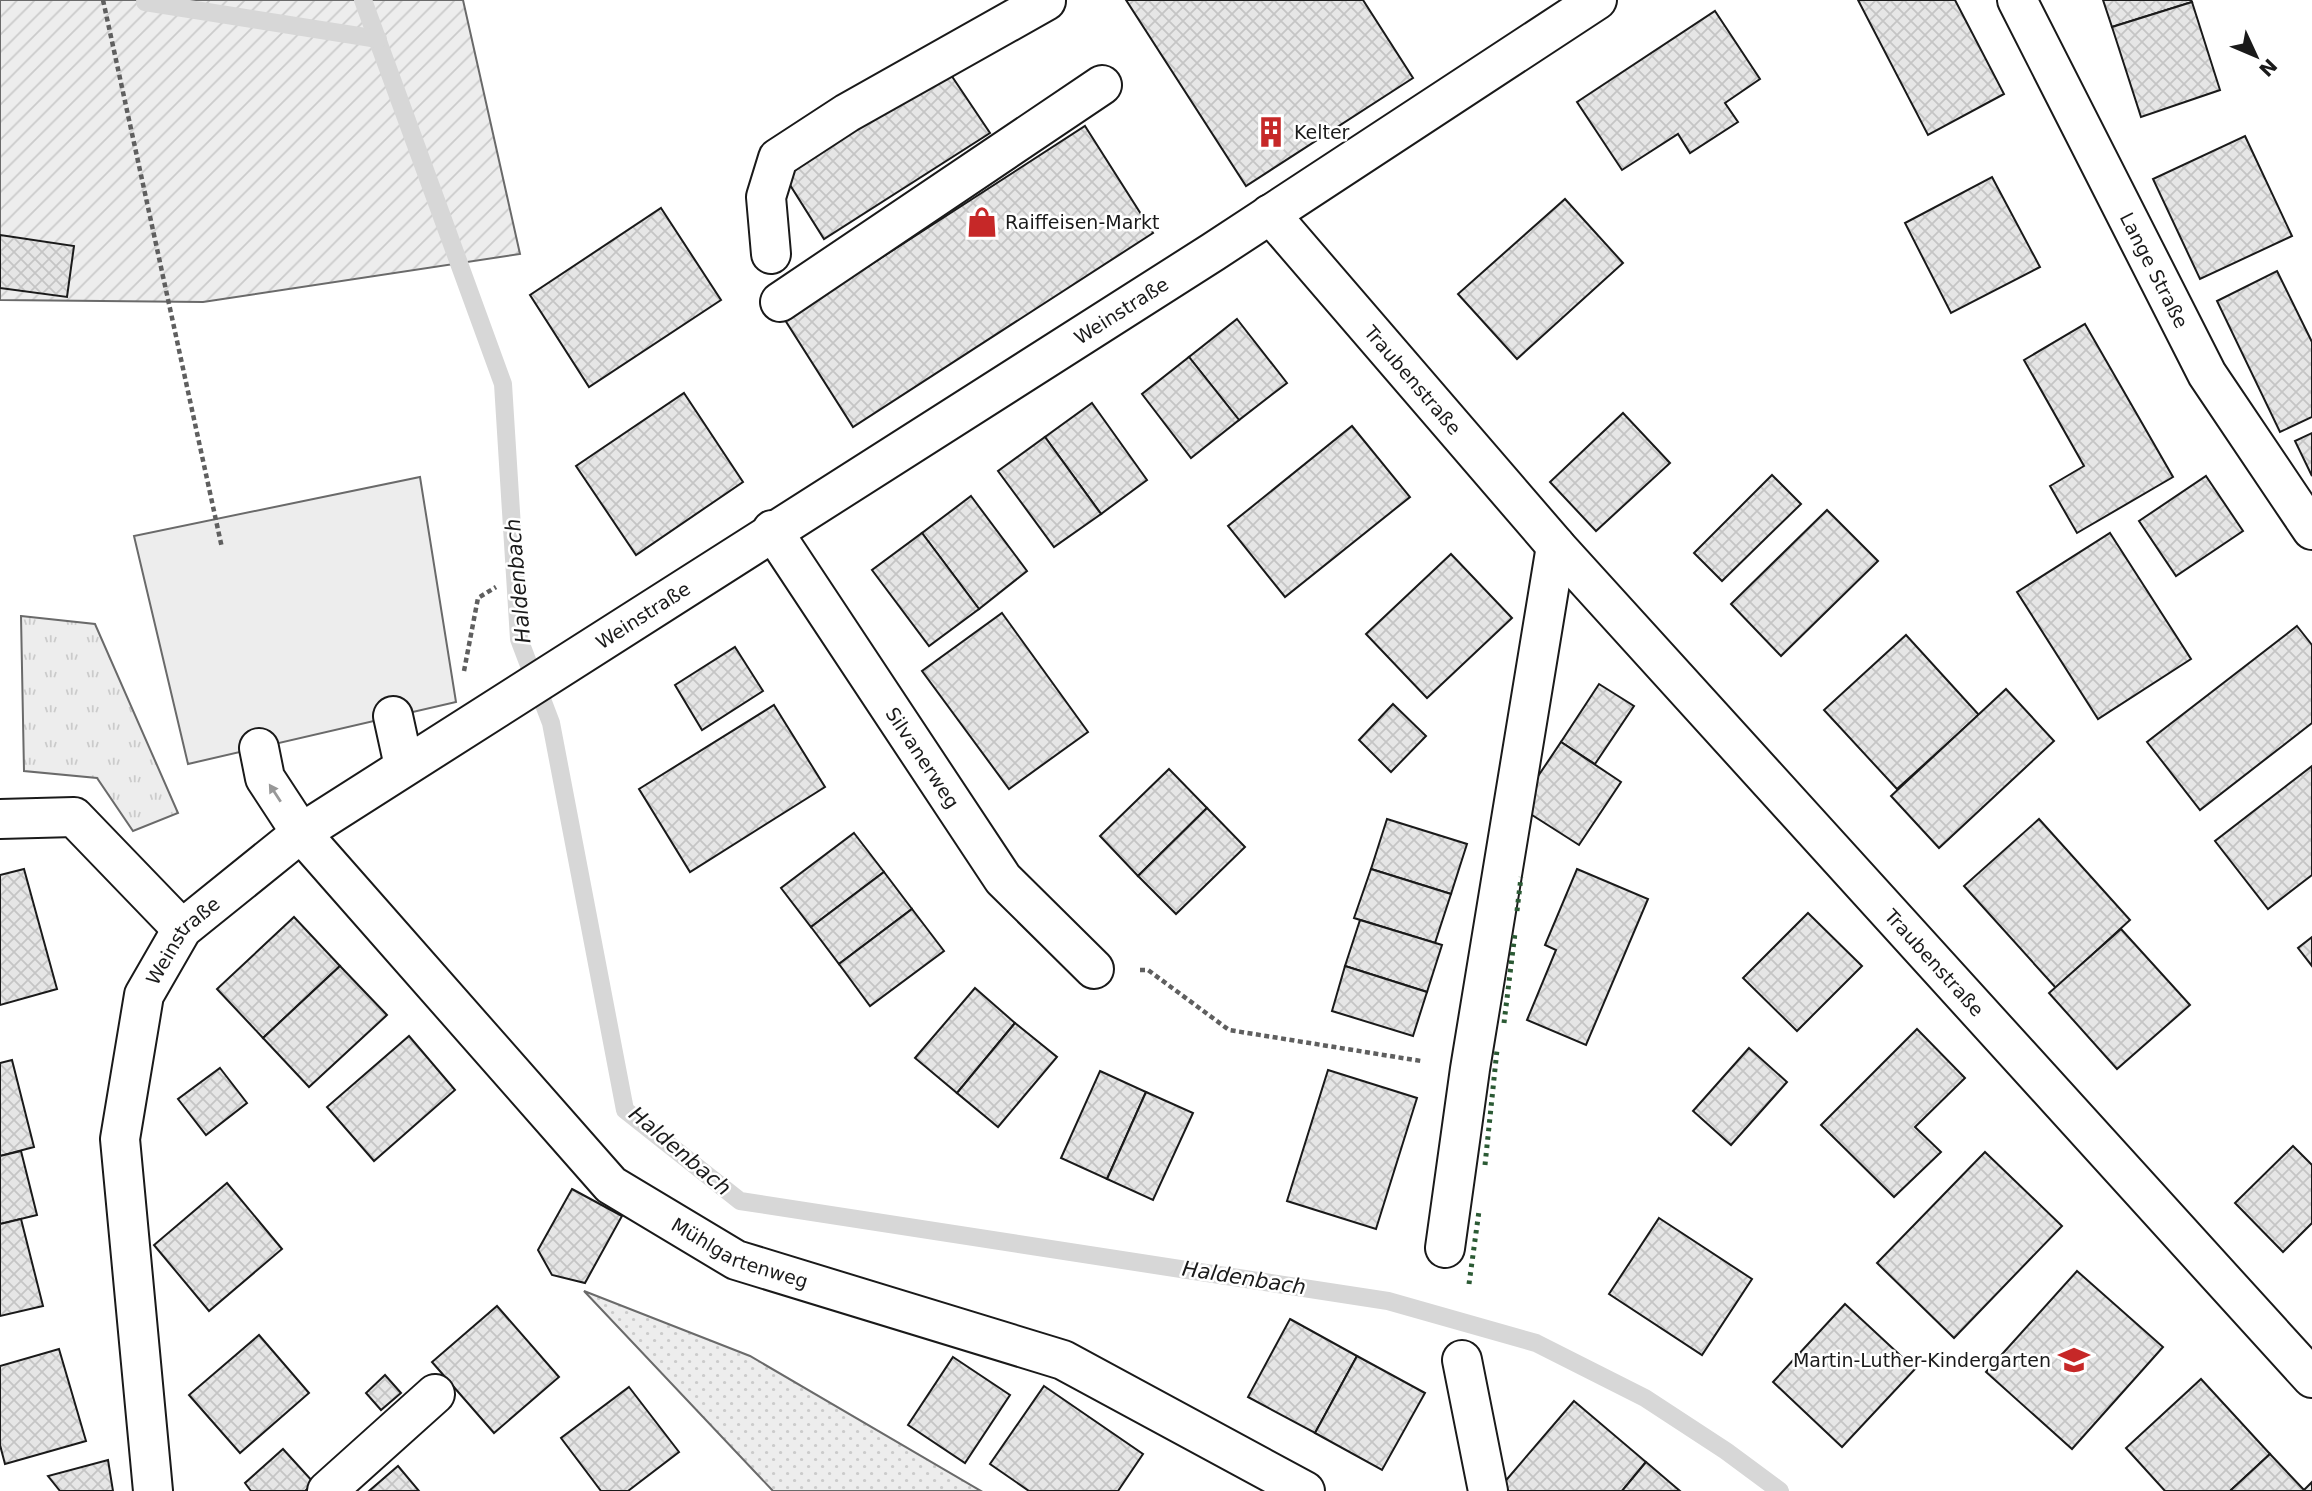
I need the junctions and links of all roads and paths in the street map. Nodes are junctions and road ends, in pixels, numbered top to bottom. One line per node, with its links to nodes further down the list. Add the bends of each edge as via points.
1 (103, 0): 12 (path)
2 (1597, 0): 6 (street, Weinstraße)
3 (2017, 0): 10 (street, Lange Straße, via 2207,374)
4 (1046, 1): 7 (street, via 847,113 778,158 766,197)
5 (1102, 85): 8 (street)
6 (1269, 214): 9 (street, Weinstraße); 11 (street, Traubenstraße)
7 (771, 254)
8 (780, 302)
9 (772, 530): 15 (street, Weinstraße); 21 (street, Silvanerweg, via 1003,879)
10 (2312, 530)
11 (1556, 546): 22 (street); 25 (street, Traubenstraße)
12 (222, 548)
13 (496, 587): 15 (path, via 478,598 464,667)
14 (393, 716): 17 (street)
15 (470, 724): 17 (street, Weinstraße)
16 (259, 748): 19 (street, Mühlgartenweg, one-way to 16, via 265,778)
17 (404, 766): 19 (street, Weinstraße)
18 (0, 819): 20 (street, via 74,817)
19 (301, 833): 20 (street, Weinstraße); 29 (street, Mühlgartenweg, via 611,1185 736,1260 1063,1360)
20 (183, 929): 27 (street, Weinstraße, via 144,995 120,1139)
21 (1094, 969): 22 (path, via 1148,970 1229,1030)
22 (1470, 1069): 23 (street)
23 (1445, 1248)
24 (1462, 1360): 30 (street)
25 (2312, 1378)
26 (435, 1394): 28 (street)
27 (153, 1491)
28 (327, 1491)
29 (1305, 1491)
30 (1488, 1491)

